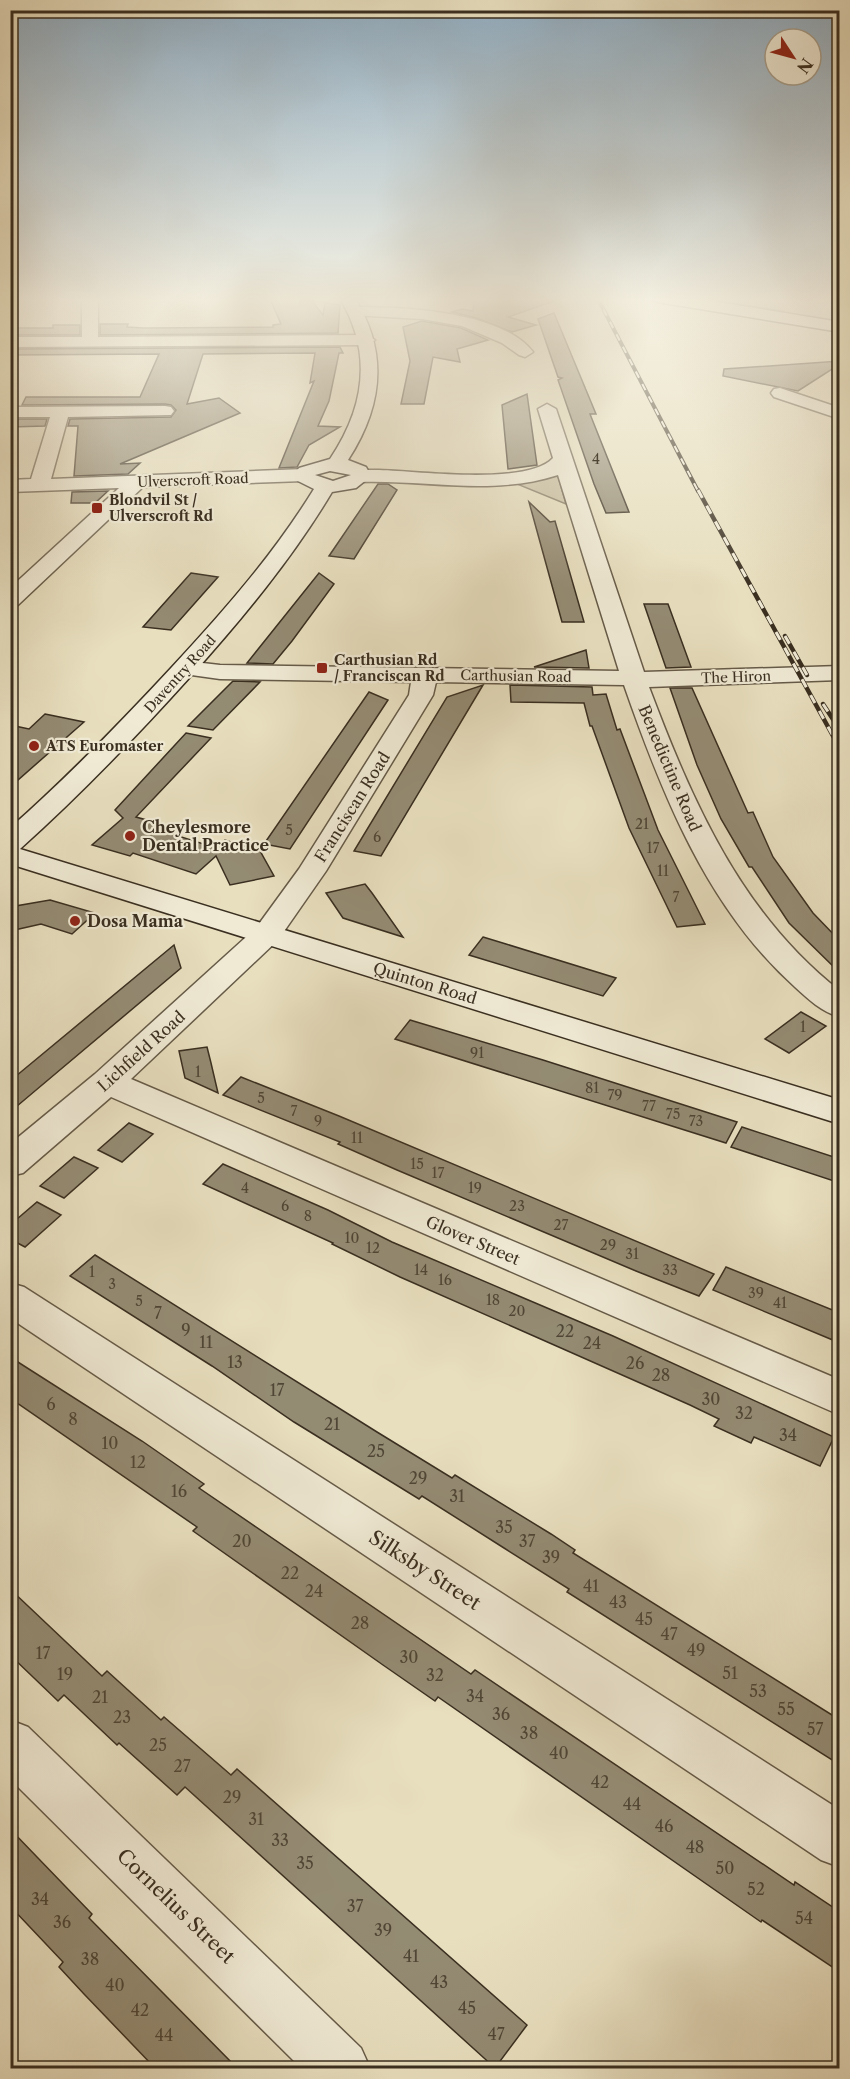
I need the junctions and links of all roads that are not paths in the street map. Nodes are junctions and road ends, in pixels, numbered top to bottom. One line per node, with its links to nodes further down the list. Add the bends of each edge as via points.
1 (365, 394): 9 (street, Daventry Road, via 345,451)
2 (783, 394): 7 (street)
3 (547, 409): 8 (street, Benedictine Road)
4 (10, 411): 5 (street)
5 (61, 411): 6 (street); 12 (street)
6 (165, 411)
7 (840, 414)
8 (563, 459): 10 (street, via 555,470 539,476); 14 (street, Benedictine Road)
9 (331, 475): 10 (street, via 355,468 361,476); 11 (street, Ulverscroft Road, via 313,468 304,475); 16 (street, Daventry Road, via 269,570)
10 (483, 480): 14 (street, via 514,487 550,502)
11 (137, 482): 12 (street, Ulverscroft Road); 15 (street)
12 (39, 485): 13 (street, Ulverscroft Road)
13 (10, 486)
14 (580, 522): 19 (street, Benedictine Road)
15 (10, 600)
16 (185, 668): 18 (street, Carthusian Road); 20 (street, Daventry Road, via 91,769)
17 (840, 673): 19 (street, The Hiron)
18 (425, 675): 19 (street, Carthusian Road); 22 (street, Franciscan Road, via 421,695 298,893)
19 (632, 679): 23 (street, Benedictine Road, via 690,820 731,890 776,951)
20 (10, 843)
21 (10, 855): 22 (street, Quinton Road)
22 (267, 934): 24 (street, Lichfield Road); 25 (street, Quinton Road)
23 (840, 1007)
24 (107, 1082): 26 (street, Lichfield Road); 28 (street, Glover Street)
25 (840, 1112)
26 (10, 1164)
27 (10, 1298): 30 (street, Silksby Street)
28 (840, 1398)
29 (10, 1744): 31 (street, Cornelius Street)
30 (840, 1841)
31 (341, 2068)

